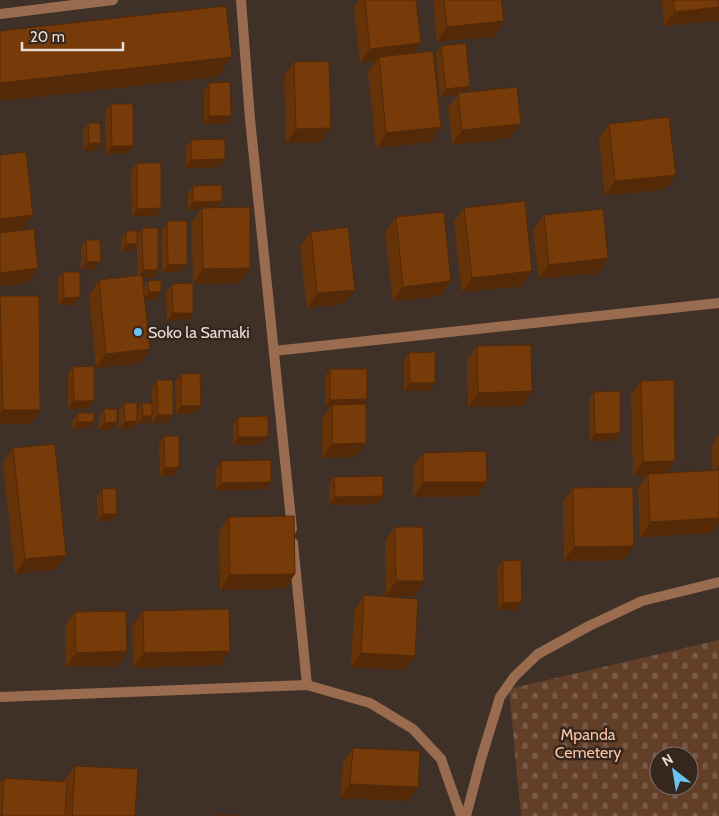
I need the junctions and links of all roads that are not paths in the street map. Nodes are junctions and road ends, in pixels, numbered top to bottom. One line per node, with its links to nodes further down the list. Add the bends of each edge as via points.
1 (113, 0): 3 (street)
2 (241, 0): 5 (street)
3 (0, 14)
4 (719, 304): 5 (street)
5 (274, 351): 7 (street)
6 (719, 582): 10 (street, via 642,601 538,654 500,696)
7 (307, 685): 8 (street); 9 (street, via 370,703 413,730 441,760)
8 (0, 697)
9 (461, 816)
10 (466, 816)

